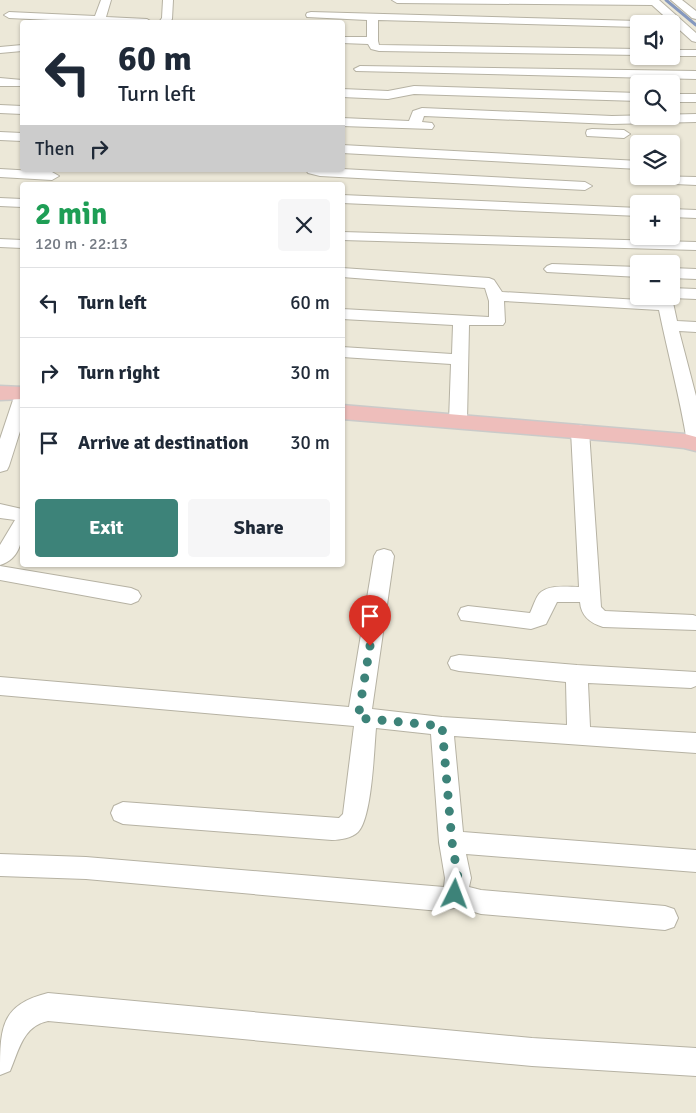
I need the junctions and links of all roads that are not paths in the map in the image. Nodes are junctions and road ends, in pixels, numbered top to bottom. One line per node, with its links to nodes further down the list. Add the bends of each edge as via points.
1 (106, 0): 11 (street)
2 (168, 0): 12 (street)
3 (397, 0): 5 (street)
4 (676, 0): 8 (street)
5 (654, 1): 6 (street)
6 (667, 15)
7 (311, 16): 10 (street)
8 (696, 16)
9 (4, 17): 11 (street, via 36,12)
10 (373, 17): 13 (street); 20 (street)
11 (98, 20)
12 (166, 20)
13 (630, 24)
14 (680, 27): 18 (street)
15 (606, 35): 16 (street)
16 (630, 35)
17 (680, 36): 18 (street)
18 (694, 38)
19 (345, 40): 20 (street)
20 (372, 42): 23 (street, via 375,47 383,48)
21 (20, 49): 22 (street)
22 (0, 50)
23 (630, 52)
24 (680, 53): 25 (street)
25 (696, 54)
26 (360, 69): 27 (street)
27 (696, 76)
28 (0, 82): 29 (street)
29 (20, 83)
30 (345, 93): 31 (street, via 388,95 414,90)
31 (630, 97)
32 (680, 98): 33 (street)
33 (696, 98)
34 (0, 109): 35 (street)
35 (20, 110)
36 (696, 118): 39 (street, via 612,120 422,112 417,114)
37 (345, 122): 38 (street)
38 (400, 124): 39 (street); 46 (street)
39 (415, 125): 40 (street)
40 (445, 126)
41 (574, 132): 42 (street)
42 (624, 134)
43 (0, 136): 44 (street)
44 (20, 137)
45 (345, 149): 46 (street)
46 (397, 151): 47 (street); 53 (street)
47 (630, 164)
48 (680, 167): 49 (street)
49 (696, 168)
50 (320, 172): 53 (street)
51 (0, 173): 52 (street)
52 (52, 176)
53 (392, 176): 56 (street)
54 (680, 180): 55 (street)
55 (696, 181)
56 (585, 186)
57 (345, 198): 60 (street)
58 (0, 202): 59 (street)
59 (20, 203)
60 (630, 212)
61 (680, 213): 62 (street)
62 (696, 214)
63 (345, 236): 66 (street)
64 (0, 243): 65 (street)
65 (20, 244)
66 (696, 246)
67 (552, 269): 69 (street)
68 (345, 272): 73 (street, via 484,282 492,285)
69 (630, 272)
70 (680, 273): 71 (street)
71 (696, 274)
72 (696, 294): 74 (street)
73 (495, 296): 75 (street); 78 (street, via 497,322)
74 (680, 296)
75 (630, 298)
76 (668, 305): 79 (street)
77 (345, 314): 78 (street)
78 (461, 320): 82 (street)
79 (670, 325): 80 (street); 83 (street)
80 (696, 327)
81 (345, 352): 82 (street)
82 (460, 360): 90 (street)
83 (677, 360): 84 (street); 87 (street)
84 (696, 361)
85 (0, 392): 86 (main road)
86 (20, 393)
87 (693, 402): 92 (street)
88 (20, 405): 93 (street)
89 (345, 412): 90 (main road)
90 (458, 421): 91 (main road)
91 (580, 431): 92 (main road); 101 (street)
92 (696, 443)
93 (4, 445): 94 (street)
94 (0, 466)
95 (0, 511): 96 (street)
96 (20, 515)
97 (15, 536): 99 (street)
98 (384, 556): 109 (street)
99 (0, 558)
100 (0, 573): 102 (street)
101 (590, 594): 103 (street, via 552,595 546,600 539,618 531,621); 104 (street, via 594,614 603,619)
102 (131, 596)
103 (468, 614)
104 (693, 623)
105 (458, 663): 106 (street)
106 (577, 674): 107 (street); 111 (street)
107 (691, 679)
108 (0, 686): 109 (street)
109 (362, 718): 110 (street); 113 (street, via 355,814 353,822 344,828)
110 (442, 726): 111 (street); 114 (street)
111 (579, 735): 112 (street)
112 (696, 743)
113 (123, 813)
114 (452, 842): 115 (street); 117 (street, via 458,878)
115 (696, 861)
116 (0, 865): 117 (street, via 86,868 440,900)
117 (455, 894): 118 (street, via 481,902)
118 (665, 918)
119 (0, 1061): 120 (street, via 14,1026 22,1016 34,1009 48,1007 532,1052)
120 (696, 1062)

